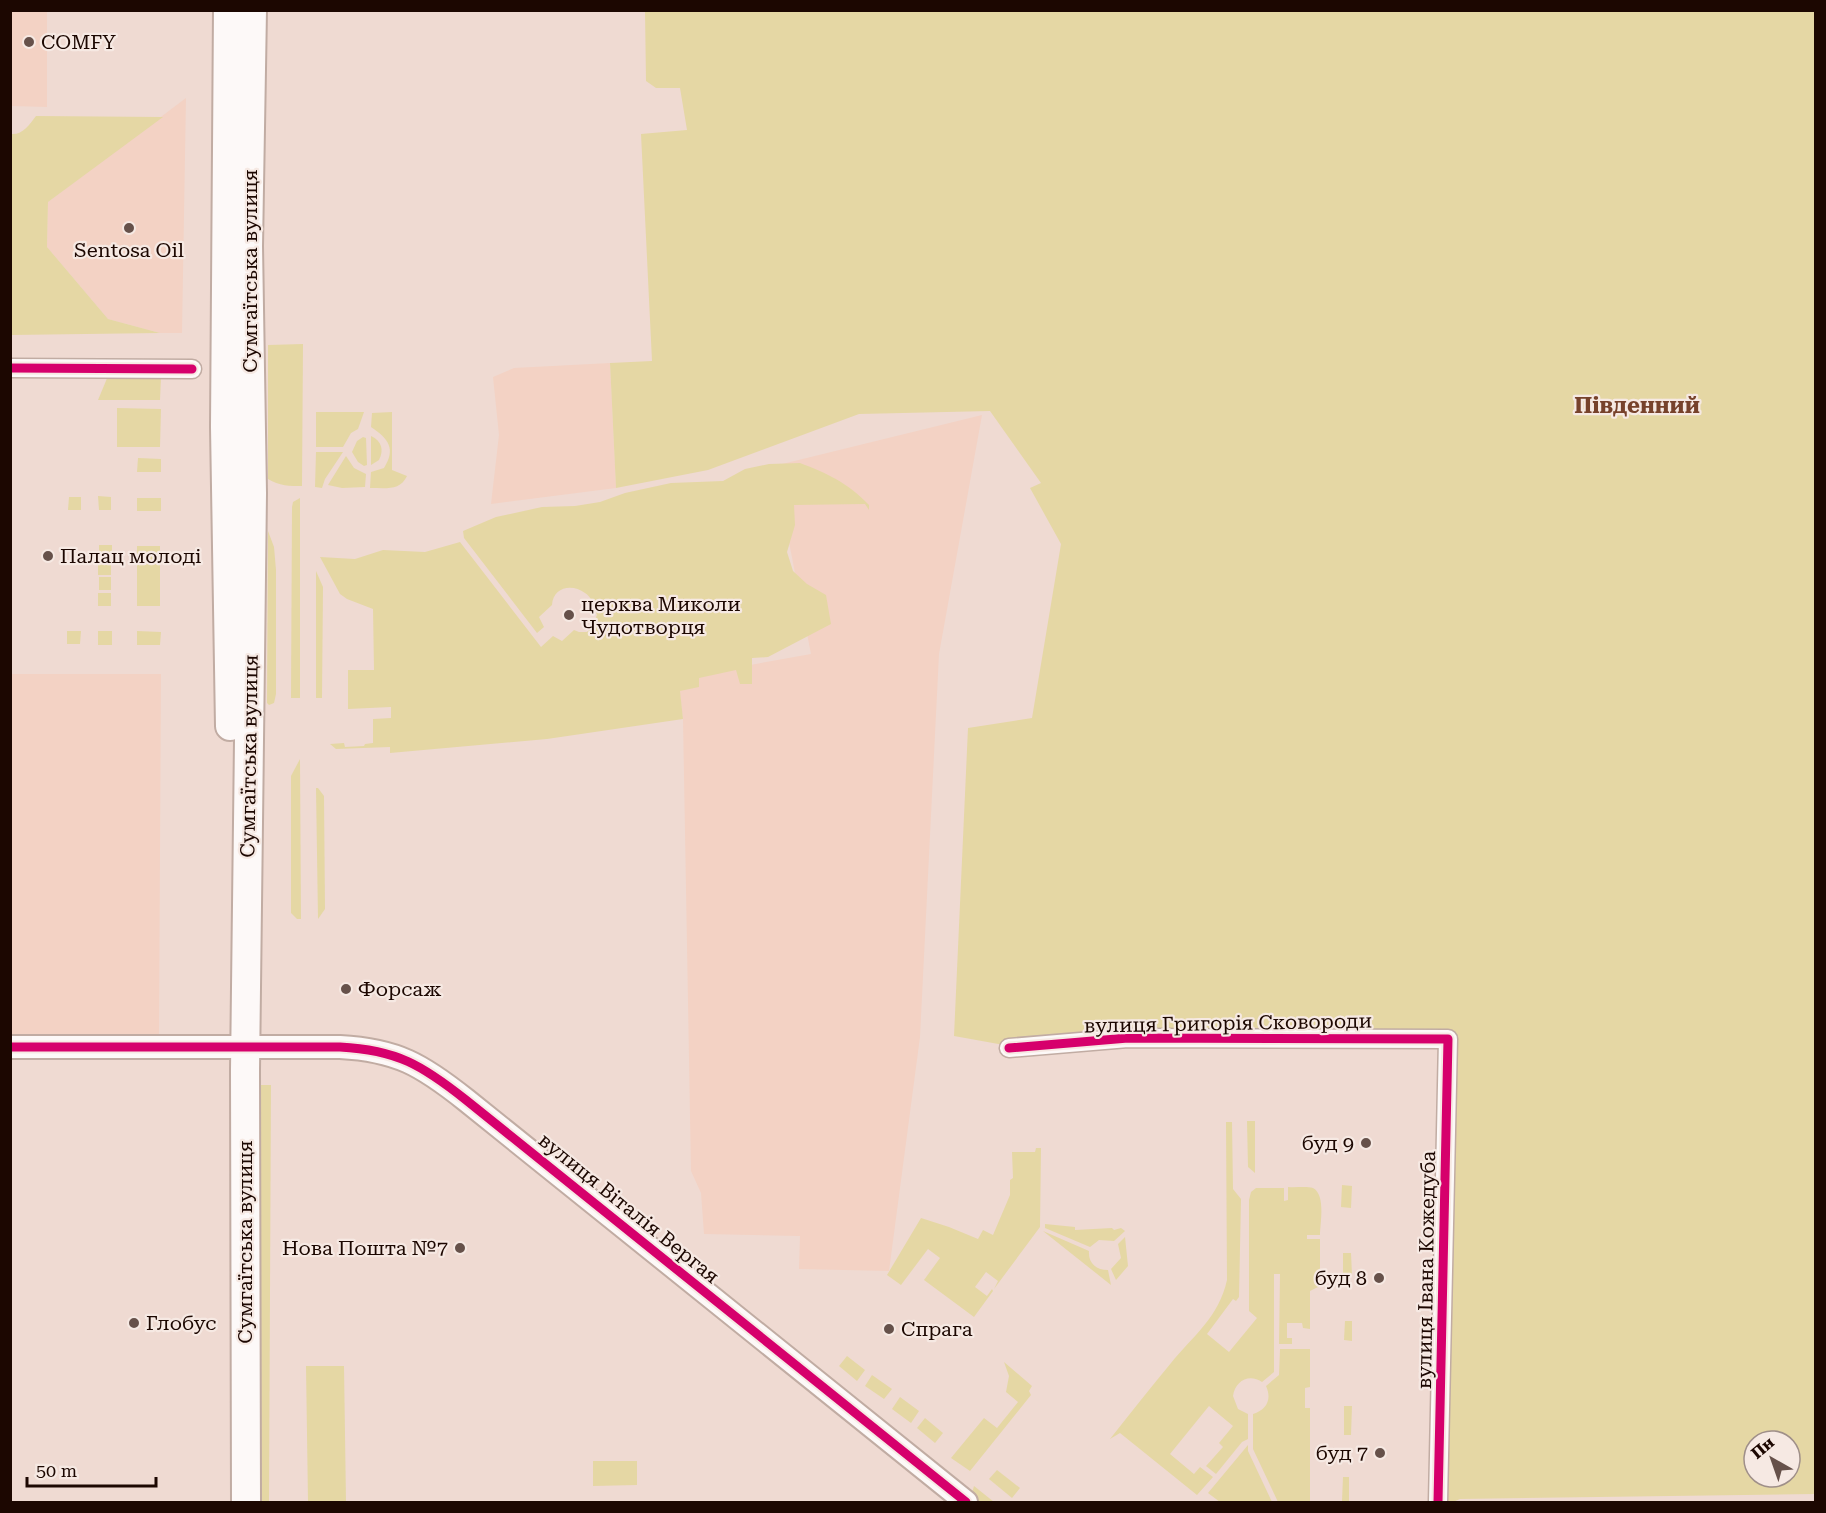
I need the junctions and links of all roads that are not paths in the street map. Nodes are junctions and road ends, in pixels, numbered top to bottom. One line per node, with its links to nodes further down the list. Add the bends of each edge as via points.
1 (228, 10): 6 (main road, Сумгаїтська вулиця, via 225,427)
2 (252, 10): 6 (main road, Сумгаїтська вулиця, via 248,246 252,493)
3 (10, 368): 4 (street)
4 (192, 369)
5 (1449, 1039): 8 (street, вулиця Григорія Сковороди, via 1128,1038); 12 (street, вулиця Івана Кожедуба)
6 (237, 1046): 7 (street, вулиця Віталія Вергая); 9 (main road, Сумгаїтська вулиця, via 226,1094); 10 (main road, Сумгаїтська вулиця); 11 (street, вулиця Віталія Вергая, via 372,1050 399,1057 429,1072)
7 (10, 1047)
8 (1009, 1048)
9 (227, 1503)
10 (246, 1503)
11 (966, 1503)
12 (1438, 1503)

